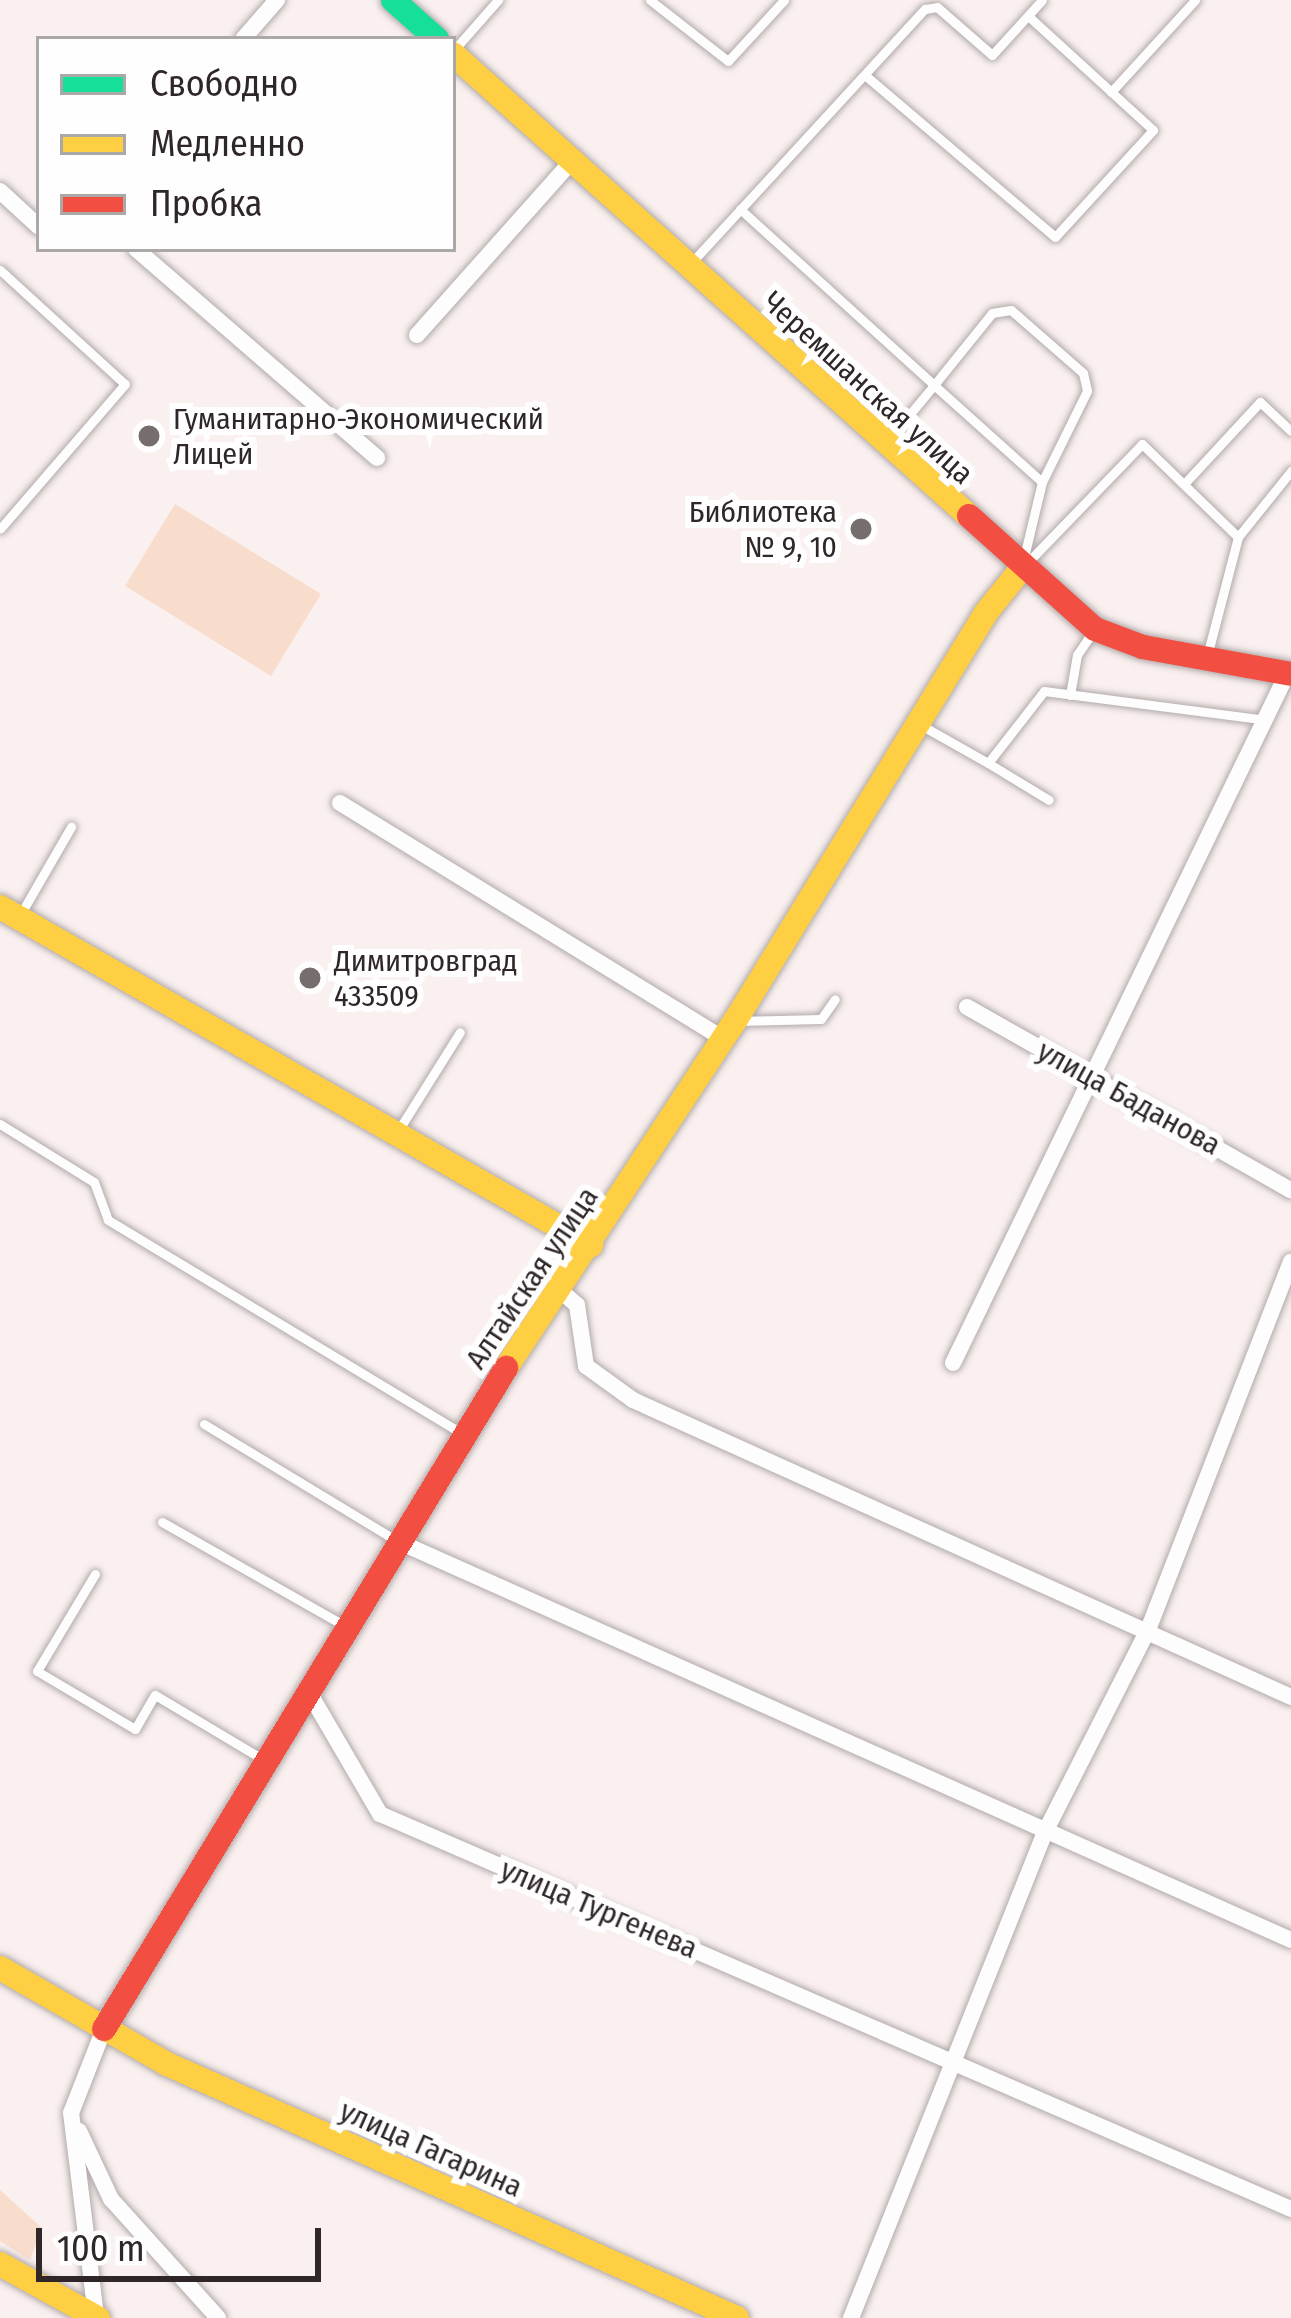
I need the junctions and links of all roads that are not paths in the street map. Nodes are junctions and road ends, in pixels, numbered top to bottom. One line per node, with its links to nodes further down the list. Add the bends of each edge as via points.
1 (277, 0): 9 (street)
2 (393, 0): 10 (main road)
3 (498, 0): 11 (lane)
4 (650, 0): 5 (lane, via 728,62)
5 (784, 0)
6 (1042, 0): 8 (lane)
7 (1195, 0): 14 (lane)
8 (1028, 16): 13 (lane, via 992,55 937,7 925,9); 14 (lane)
9 (246, 36)
10 (433, 36)
11 (456, 49)
12 (456, 55): 15 (main road, Черемшанская улица)
13 (866, 76): 14 (lane, via 1054,237 1153,130); 17 (lane)
14 (1111, 92)
15 (572, 161): 20 (main road, Черемшанская улица); 22 (street)
16 (0, 191): 18 (street)
17 (740, 209): 20 (lane); 23 (lane)
18 (36, 224)
19 (139, 252): 26 (street)
20 (689, 266): 25 (main road, Черемшанская улица)
21 (0, 270): 30 (lane, via 125,384)
22 (417, 335)
23 (934, 385): 25 (lane); 28 (lane); 28 (lane, via 992,313 1011,310 1083,373 1087,392)
24 (1291, 431): 29 (lane, via 1259,402)
25 (885, 443): 32 (main road, Черемшанская улица)
26 (377, 458)
27 (1291, 471): 31 (lane)
28 (1042, 482): 32 (lane)
29 (1184, 484): 31 (lane); 32 (lane, via 1142,444)
30 (0, 529)
31 (1238, 537): 34 (lane)
32 (1022, 568): 33 (main road, Черемшанская улица); 38 (main road, Алтайская улица)
33 (1095, 628): 34 (main road, Черемшанская улица); 36 (lane, via 1077,655)
34 (1205, 662): 35 (main road, Черемшанская улица)
35 (1289, 674): 37 (street)
36 (1070, 695): 37 (lane); 39 (lane, via 1036,694)
37 (1266, 720): 48 (street)
38 (918, 724): 39 (lane); 46 (main road, Алтайская улица)
39 (988, 763): 40 (lane)
40 (1049, 800)
41 (340, 803): 46 (street)
42 (71, 827): 43 (lane)
43 (9, 912): 50 (main road)
44 (835, 999): 46 (lane, via 821,1019)
45 (967, 1007): 48 (street, улица Баданова)
46 (729, 1030): 52 (main road, Алтайская улица)
47 (460, 1031): 50 (lane)
48 (1086, 1074): 51 (street, улица Баданова); 55 (street)
49 (0, 1124): 57 (lane, via 94,1182 108,1220)
50 (395, 1134): 52 (main road)
51 (1291, 1190)
52 (591, 1245): 54 (main road, Алтайская улица)
53 (1291, 1262): 62 (street)
54 (562, 1292): 57 (main road, Алтайская улица); 62 (street, via 577,1305 586,1366 633,1400)
55 (953, 1363)
56 (204, 1424): 59 (lane)
57 (463, 1434): 59 (main road, Алтайская улица)
58 (162, 1522): 61 (lane)
59 (397, 1541): 61 (main road, Алтайская улица); 66 (street)
60 (95, 1574): 65 (lane, via 37,1671 135,1729 155,1695)
61 (345, 1626): 63 (main road, Алтайская улица)
62 (1148, 1630): 64 (street); 66 (street)
63 (307, 1689): 65 (main road, Алтайская улица); 70 (street, улица Тургенева, via 380,1814)
64 (1291, 1697)
65 (264, 1760): 69 (main road, Алтайская улица)
66 (1045, 1832): 67 (street); 70 (street)
67 (1291, 1940)
68 (0, 1968): 69 (main road, улица Гагарина)
69 (104, 2029): 71 (street); 76 (main road, улица Гагарина)
70 (951, 2061): 72 (street, улица Тургенева); 77 (street)
71 (71, 2114): 74 (street); 75 (street, via 111,2199)
72 (1291, 2209)
73 (0, 2264): 74 (main road)
74 (97, 2317)
75 (218, 2318)
76 (737, 2318)
77 (851, 2318)

